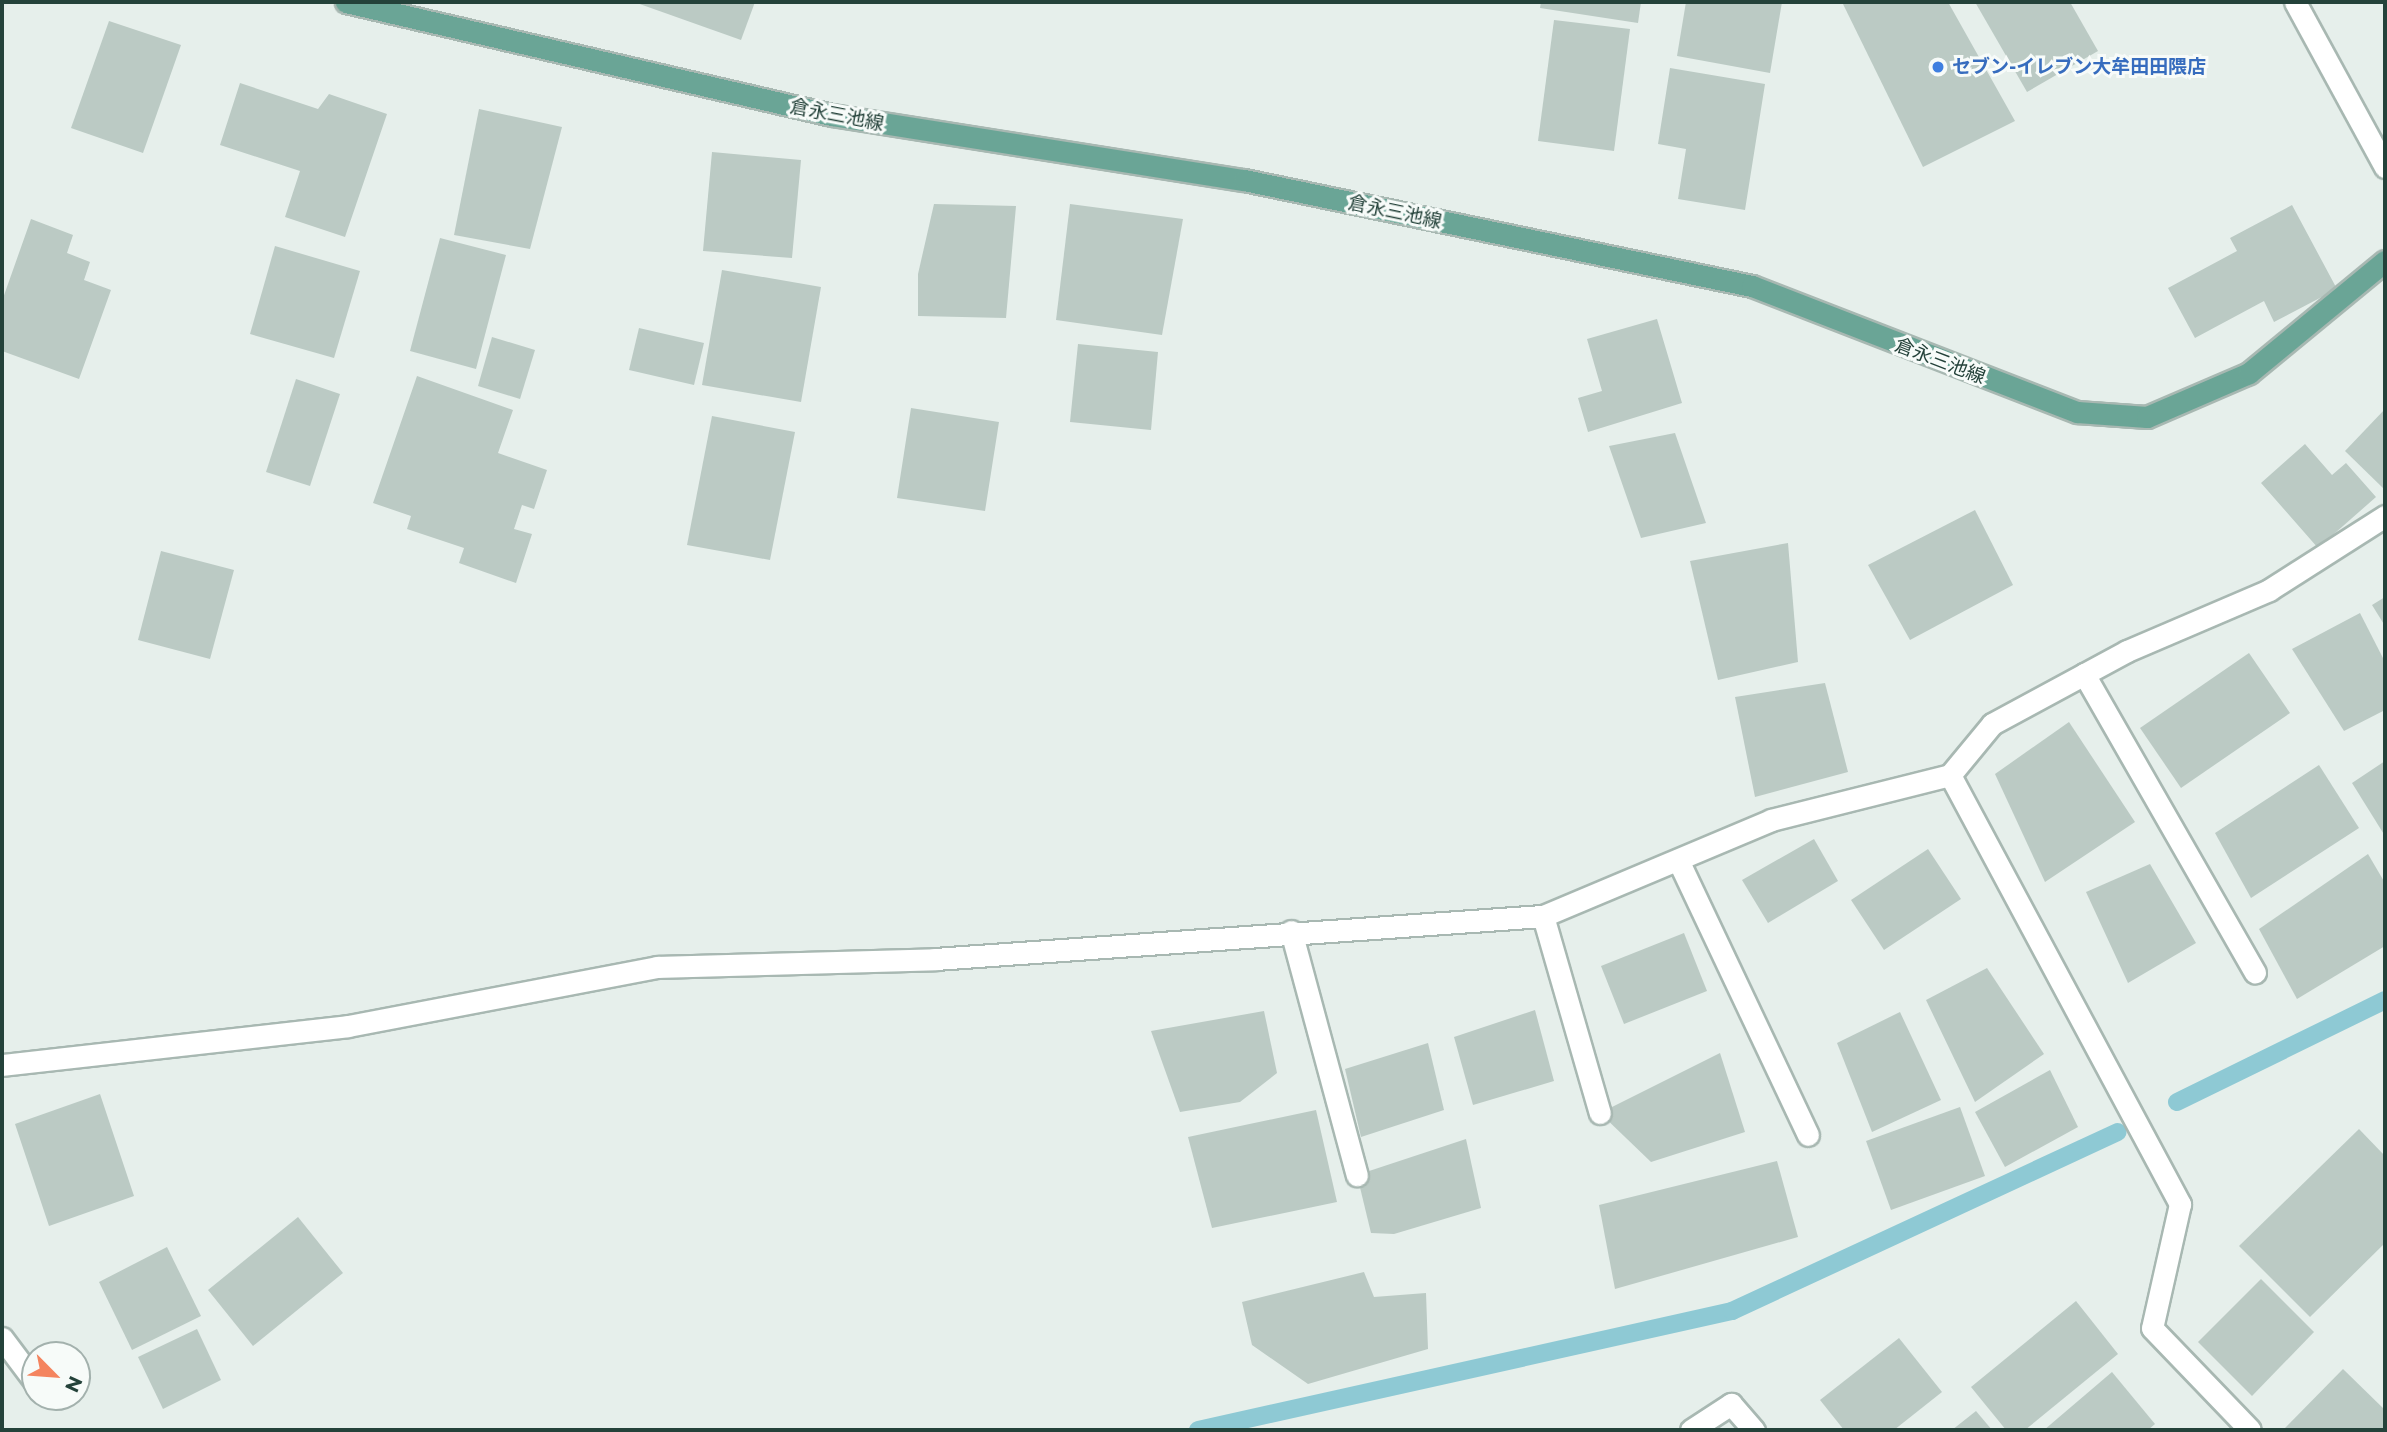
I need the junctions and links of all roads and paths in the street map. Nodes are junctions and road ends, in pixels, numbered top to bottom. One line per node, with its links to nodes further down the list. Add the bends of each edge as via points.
1 (345, 2): 4 (main road, 倉永三池線, via 832,115 1244,180 1752,286 2077,412 2147,416 2249,373)
2 (2295, 2): 3 (street)
3 (2385, 167)
4 (2385, 261)
5 (2385, 516): 6 (street, via 2269,590)
6 (2084, 674): 7 (street, via 1992,724); 11 (street)
7 (1950, 775): 8 (street, via 1771,820); 20 (street, via 2180,1204 2152,1328)
8 (1678, 860): 9 (street); 14 (street)
9 (1543, 916): 10 (street); 13 (street)
10 (1291, 931): 12 (street, via 935,958 657,967 348,1026); 15 (street)
11 (2255, 973)
12 (2, 1065)
13 (1600, 1113)
14 (1808, 1135)
15 (1357, 1175)
16 (2, 1338): 17 (street)
17 (21, 1363)
18 (1691, 1430): 19 (street, via 1731,1404)
19 (1754, 1430)
20 (2250, 1430)

